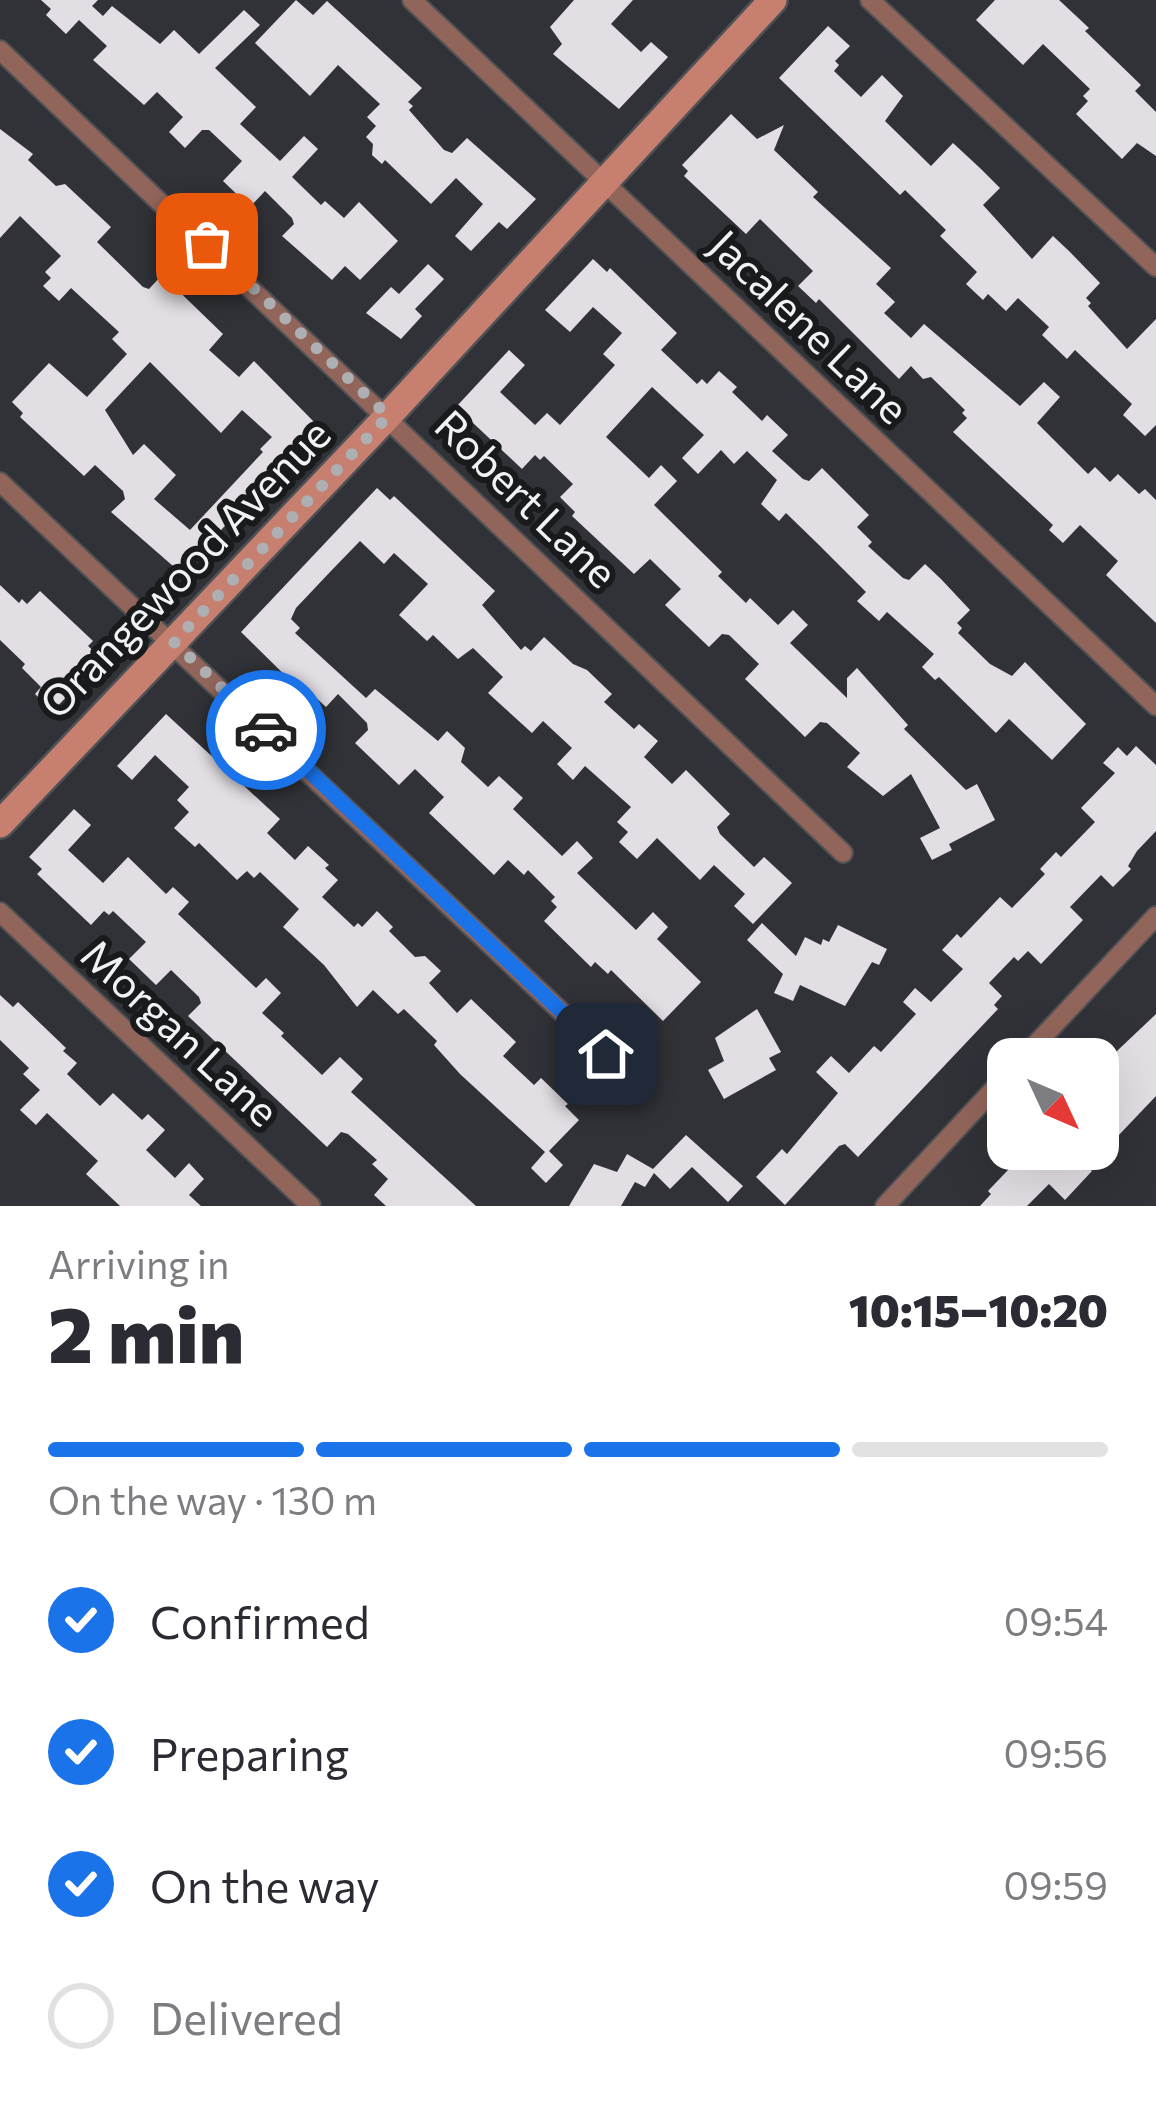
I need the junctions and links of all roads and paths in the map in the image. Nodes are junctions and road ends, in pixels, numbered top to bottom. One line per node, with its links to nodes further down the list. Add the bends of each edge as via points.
1 (412, 0): 5 (street, Jacalene Lane)
2 (773, 0): 5 (main road, Orangewood Avenue)
3 (870, 0): 6 (street)
4 (0, 50): 7 (street, Robert Lane)
5 (606, 184): 7 (main road, Orangewood Avenue); 10 (street, Jacalene Lane)
6 (1156, 267)
7 (388, 416): 9 (main road, Orangewood Avenue); 12 (street, Robert Lane)
8 (0, 482): 9 (street)
9 (174, 642): 11 (main road, Orangewood Avenue); 16 (street)
10 (1156, 706)
11 (0, 824)
12 (843, 853)
13 (0, 912): 18 (street, Morgan Lane)
14 (1156, 916): 15 (street)
15 (1042, 1038)
16 (638, 1084)
17 (987, 1097): 19 (street)
18 (311, 1206)
19 (885, 1206)

